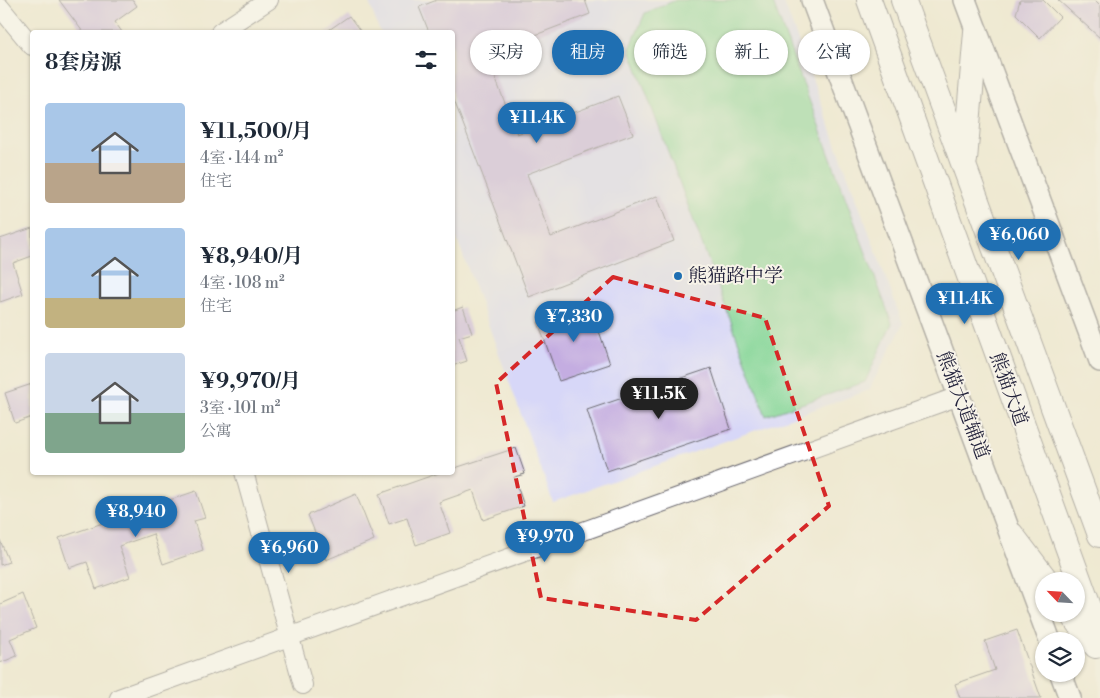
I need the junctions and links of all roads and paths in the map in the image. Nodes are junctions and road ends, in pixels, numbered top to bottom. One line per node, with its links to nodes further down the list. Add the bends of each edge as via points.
1 (269, 0): 7 (street)
2 (812, 0): 12 (street, 熊猫大道辅道)
3 (869, 0): 19 (main road, 熊猫大道)
4 (903, 0): 10 (main road, 熊猫大道)
5 (965, 0): 8 (street)
6 (0, 7): 9 (street)
7 (223, 30)
8 (976, 32): 10 (main road); 11 (street)
9 (30, 44)
10 (964, 166): 15 (main road, 熊猫大道)
11 (1100, 361)
12 (959, 396): 14 (street, 熊猫大道辅道); 20 (street)
13 (245, 475): 20 (street)
14 (1012, 535): 16 (main road); 18 (street, 熊猫大道辅道)
15 (1100, 535)
16 (1040, 572)
17 (1077, 622): 21 (main road)
18 (1047, 632)
19 (1100, 637)
20 (290, 638): 23 (street); 24 (street)
21 (1100, 652)
22 (1064, 682): 25 (street)
23 (303, 685)
24 (120, 698)
25 (1070, 698)

